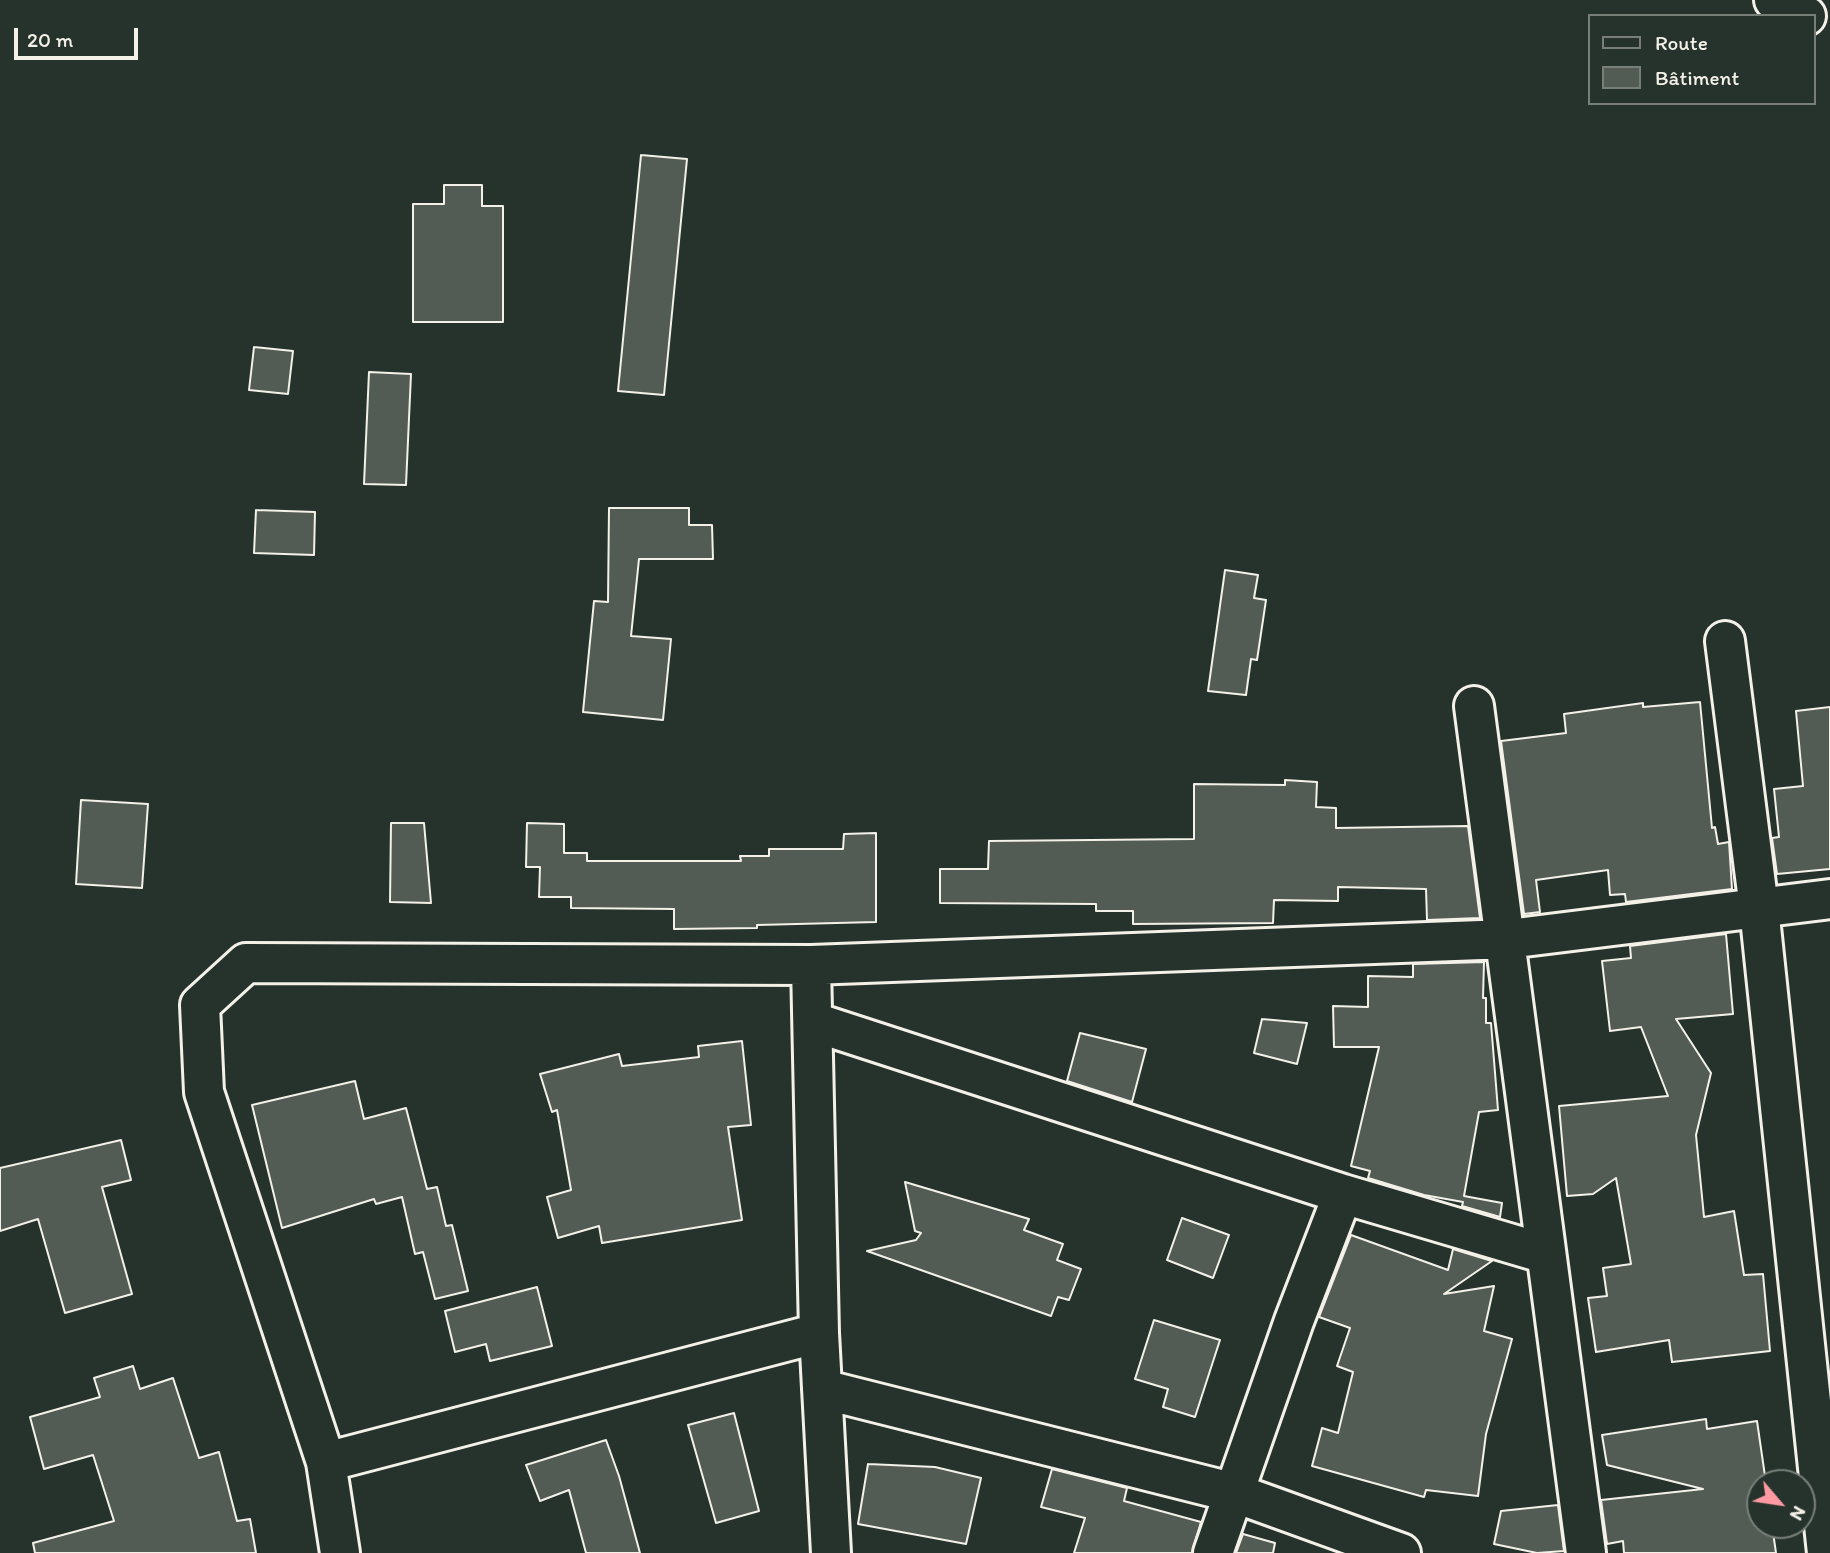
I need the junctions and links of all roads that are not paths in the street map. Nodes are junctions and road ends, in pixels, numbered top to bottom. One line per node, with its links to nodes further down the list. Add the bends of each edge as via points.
1 (1774, 0): 2 (main road)
2 (1803, 14)
3 (1725, 641): 6 (main road)
4 (1475, 706): 7 (main road)
5 (1830, 899): 6 (main road)
6 (1759, 908): 7 (main road); 21 (main road)
7 (1507, 939): 8 (main road); 11 (main road)
8 (811, 965): 9 (main road); 14 (main road, via 246,963 200,1005 204,1092)
9 (814, 1022): 10 (main road); 12 (main road)
10 (1343, 1194): 11 (main road); 15 (main road)
11 (1546, 1254): 20 (main road)
12 (819, 1333): 13 (main road); 14 (main road)
13 (822, 1389): 15 (main road); 17 (main road)
14 (326, 1462): 16 (main road)
15 (1235, 1493): 18 (main road); 19 (main road)
16 (340, 1553)
17 (831, 1553)
18 (1213, 1553)
19 (1401, 1553)
20 (1586, 1553)
21 (1827, 1553)

